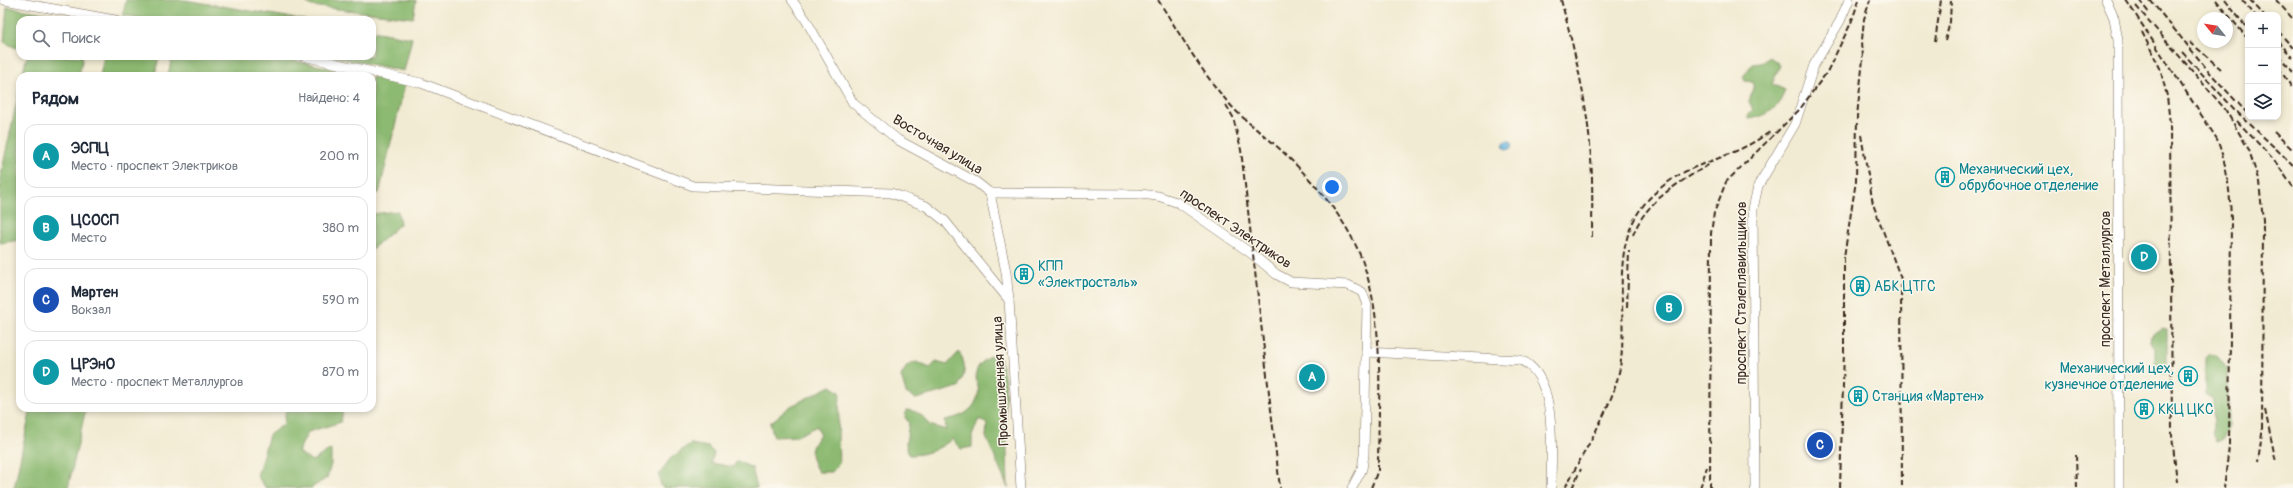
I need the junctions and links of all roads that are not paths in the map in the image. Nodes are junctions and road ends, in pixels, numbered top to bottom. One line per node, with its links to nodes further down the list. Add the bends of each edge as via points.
1 (4, 0): 5 (street)
2 (792, 0): 9 (street, Восточная улица, via 853,103 898,140 976,182)
3 (1849, 0): 15 (street, проспект Сталеплавильщиков, via 1840,21 1814,65 1795,124 1758,186 1753,208)
4 (2106, 0): 16 (street, проспект Металлургов, via 2114,18 2118,40)
5 (92, 16)
6 (320, 60): 7 (street)
7 (372, 72)
8 (376, 73): 10 (street, via 420,83 693,186 891,193 916,200 945,221)
9 (990, 193): 10 (street, Промышленная улица); 11 (street, проспект Электриков, via 1139,194 1158,196 1179,203 1276,274 1291,282 1348,285 1362,292 1367,305)
10 (1009, 300): 12 (street, Промышленная улица)
11 (1366, 352): 13 (street, проспект Электриков, via 1364,455 1362,468); 14 (street, via 1520,360 1529,364 1538,375 1548,397 1551,425)
12 (1021, 488)
13 (1352, 488)
14 (1551, 488)
15 (1755, 488)
16 (2120, 488)

